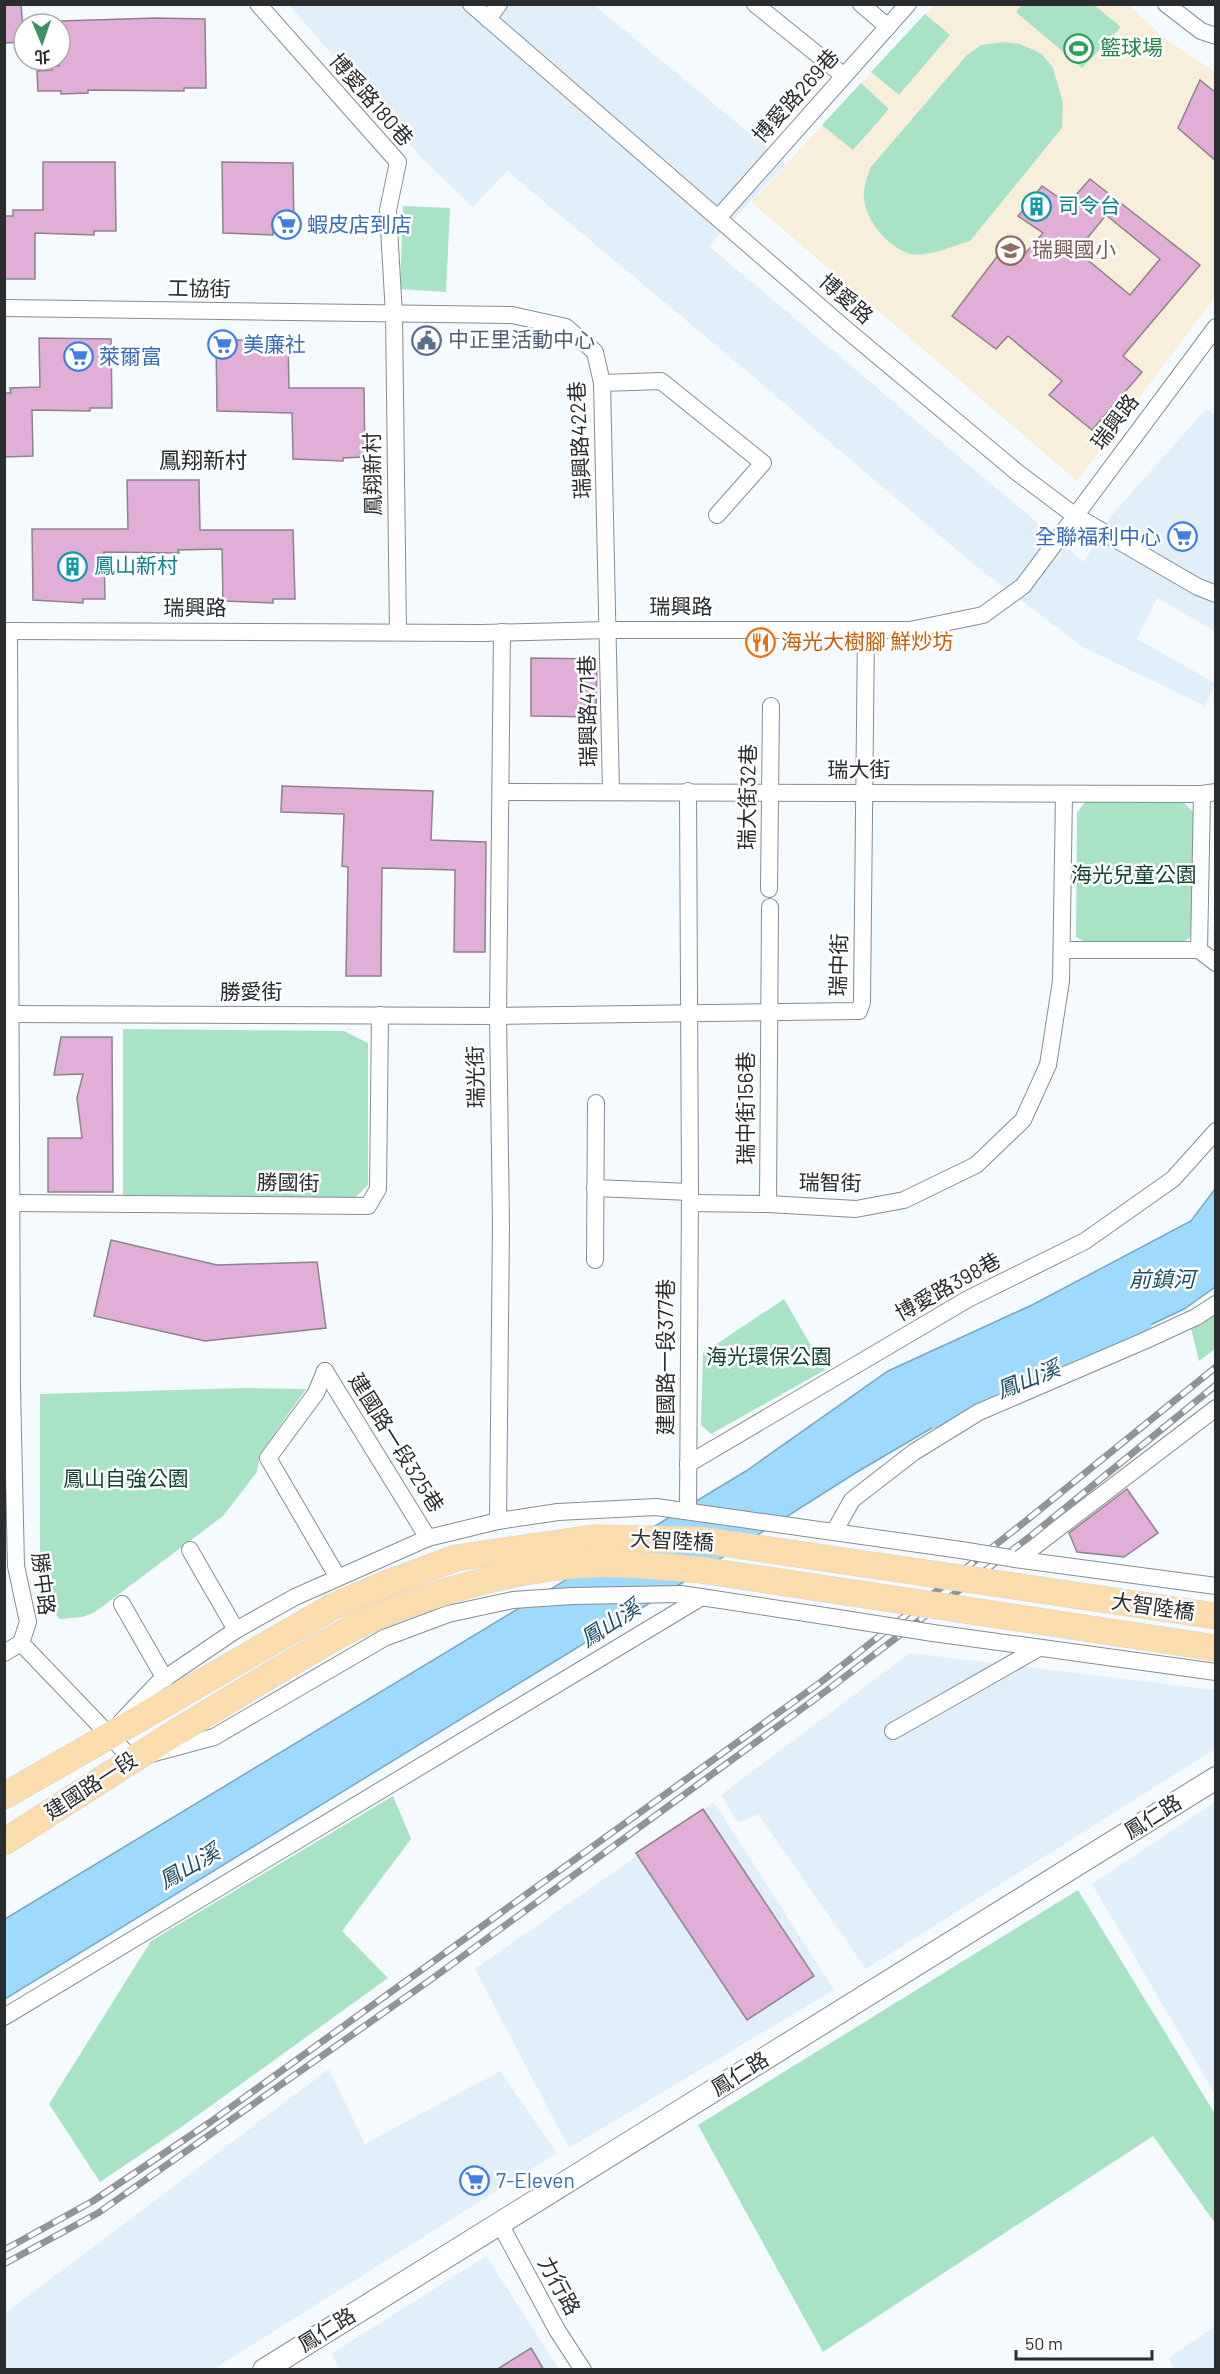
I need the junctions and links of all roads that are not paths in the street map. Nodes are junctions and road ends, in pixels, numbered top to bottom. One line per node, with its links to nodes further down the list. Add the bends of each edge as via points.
1 (258, 4): 14 (street, 博愛路180巷, via 398,162 388,210)
2 (471, 4): 8 (street, 博愛路)
3 (499, 4): 8 (street)
4 (755, 4): 11 (street)
5 (861, 4): 9 (street)
6 (908, 4): 9 (street, 博愛路269巷)
7 (1166, 4): 10 (street, via 1201,31)
8 (488, 19): 12 (street, 博愛路)
9 (888, 27): 11 (street, 博愛路269巷)
10 (1215, 36)
11 (844, 76): 12 (street, 博愛路269巷)
12 (718, 218): 17 (street, 博愛路, via 1010,466)
13 (4, 308): 14 (street, 工協街)
14 (394, 315): 16 (street, 瑞興路422巷, via 512,315 566,327 595,352); 23 (street, 鳳翔新村)
15 (1215, 327): 17 (street, 瑞興路)
16 (602, 383): 18 (street, via 661,381 763,463); 20 (street, 瑞興路422巷)
17 (1074, 514): 19 (street, 博愛路); 21 (street, 瑞興路, via 1023,586 983,615 910,630)
18 (717, 515)
19 (1215, 594)
20 (609, 630): 21 (street, 瑞興路); 24 (street, 瑞興路); 26 (street, 瑞興路471巷)
21 (866, 630): 30 (street, 瑞中街)
22 (7, 631): 23 (street, 瑞興路); 40 (street, 勝中路)
23 (398, 632): 24 (street, 瑞興路)
24 (502, 632): 27 (street, 瑞光街)
25 (771, 706): 29 (street, 瑞大街32巷)
26 (611, 791): 27 (street, 瑞大街); 28 (street, 瑞大街)
27 (502, 792): 42 (street, 瑞光街)
28 (688, 792): 29 (street, 瑞大街); 39 (street)
29 (770, 792): 30 (street, 瑞大街); 33 (street, 瑞大街32巷)
30 (865, 793): 32 (street, 瑞大街); 38 (street, 瑞中街, via 859,1011)
31 (1209, 793): 32 (street, 瑞大街); 36 (street)
32 (1064, 794): 35 (street, 瑞智街)
33 (769, 890)
34 (770, 907): 38 (street, 瑞中街156巷)
35 (1062, 950): 36 (street); 48 (street, 瑞智街, via 1048,1065 1023,1120 976,1164 904,1200 856,1209)
36 (1199, 950): 37 (street)
37 (1215, 963)
38 (769, 1011): 39 (street, 瑞中街); 48 (street, 瑞中街156巷)
39 (689, 1012): 42 (street, 瑞中街); 46 (street)
40 (8, 1014): 41 (street, 勝愛街); 47 (street, 勝中路)
41 (380, 1015): 42 (street, 勝愛街); 47 (street, 勝國街, via 378,1189 368,1206)
42 (498, 1016): 55 (street, 瑞光街)
43 (596, 1103): 45 (street)
44 (1215, 1131): 53 (street, 博愛路398巷, via 1173,1179 1085,1241 968,1299)
45 (596, 1188): 46 (street, 瑞智街); 49 (street)
46 (690, 1198): 48 (street, 瑞智街); 53 (street, 建國路一段377巷)
47 (13, 1203): 51 (street, 勝中路)
48 (768, 1204)
49 (595, 1260)
50 (1215, 1304): 56 (street, via 1144,1341 979,1412 914,1452 852,1500)
51 (8, 1362): 66 (street, 勝中路, via 16,1566 28,1622)
52 (1215, 1408): 59 (street)
53 (688, 1464): 54 (street, 建國路一段377巷)
54 (694, 1511): 55 (street, via 656,1507 569,1511); 56 (street)
55 (498, 1521): 57 (street)
56 (834, 1532): 59 (street, bridge)
57 (428, 1539): 60 (street); 60 (street, 建國路一段325巷, via 325,1371 316,1393 268,1458)
58 (190, 1550): 65 (street)
59 (1014, 1559): 61 (street)
60 (337, 1576): 65 (street)
61 (1215, 1586)
62 (702, 1597): 67 (street, bridge); 76 (street, via 572,1596 513,1600 448,1614 384,1638 214,1737); 80 (street)
63 (122, 1604): 71 (street)
64 (1215, 1616): 72 (main road, 大智陸橋, bridge, via 702,1540 593,1538 456,1558 388,1583 332,1607)
65 (236, 1630): 71 (street)
66 (21, 1642): 69 (street); 75 (street)
67 (1039, 1648): 70 (street); 74 (street)
68 (1215, 1648): 73 (main road, 大智陸橋, bridge, via 701,1570 595,1564 463,1586 399,1608 344,1633)
69 (4, 1653)
70 (1215, 1672)
71 (165, 1679): 75 (street)
72 (161, 1706): 75 (main road, 建國路一段)
73 (178, 1731): 76 (main road, 建國路一段)
74 (893, 1731)
75 (108, 1735): 76 (street); 78 (main road, 建國路一段)
76 (132, 1759): 79 (main road, 建國路一段)
77 (1215, 1778): 81 (street, 鳳仁路)
78 (4, 1796)
79 (4, 1842)
80 (4, 2018)
81 (499, 2222): 82 (street, 鳳仁路); 83 (street, 力行路)
82 (264, 2370)
83 (583, 2370)

